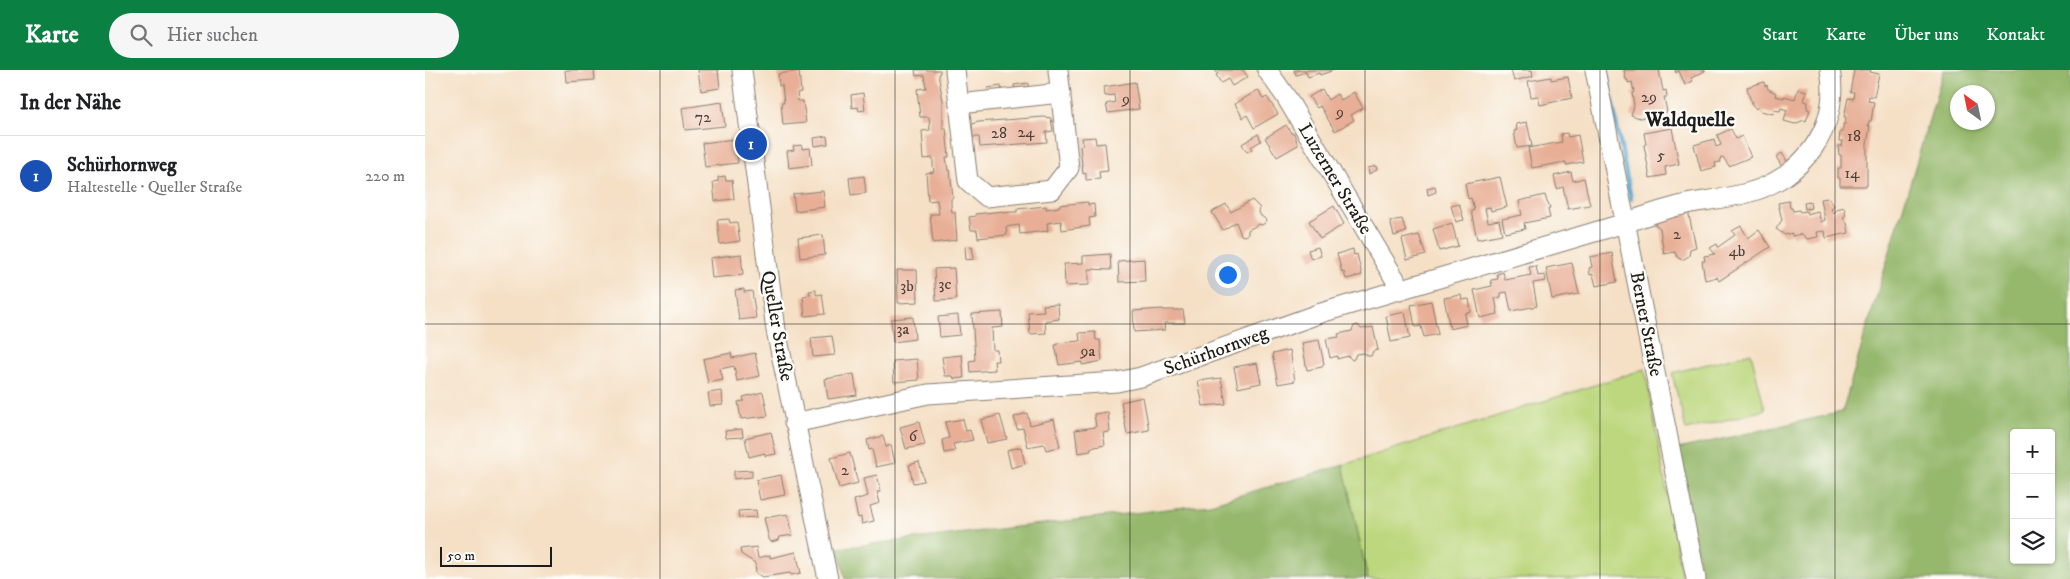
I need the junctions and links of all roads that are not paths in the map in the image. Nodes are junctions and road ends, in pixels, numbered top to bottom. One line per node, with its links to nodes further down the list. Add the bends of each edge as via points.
1 (742, 70): 11 (street, Queller Straße, via 775,321)
2 (955, 70): 8 (street)
3 (1058, 70): 7 (street)
4 (1267, 70): 10 (street, Luzerner Straße)
5 (1595, 70): 9 (street, Berner Straße)
6 (1830, 70): 9 (street, Schürhornweg, via 1831,100 1827,124 1811,152 1791,170 1748,193 1657,211)
7 (1061, 93): 8 (street); 8 (street, via 1069,168 1052,190 987,197 968,181)
8 (959, 104)
9 (1625, 223): 10 (street, Schürhornweg); 13 (street, Berner Straße)
10 (1400, 291): 11 (street, Schürhornweg, via 1321,313 1141,377 1117,382 927,394)
11 (795, 423): 12 (street, Queller Straße)
12 (829, 579)
13 (1696, 579)

